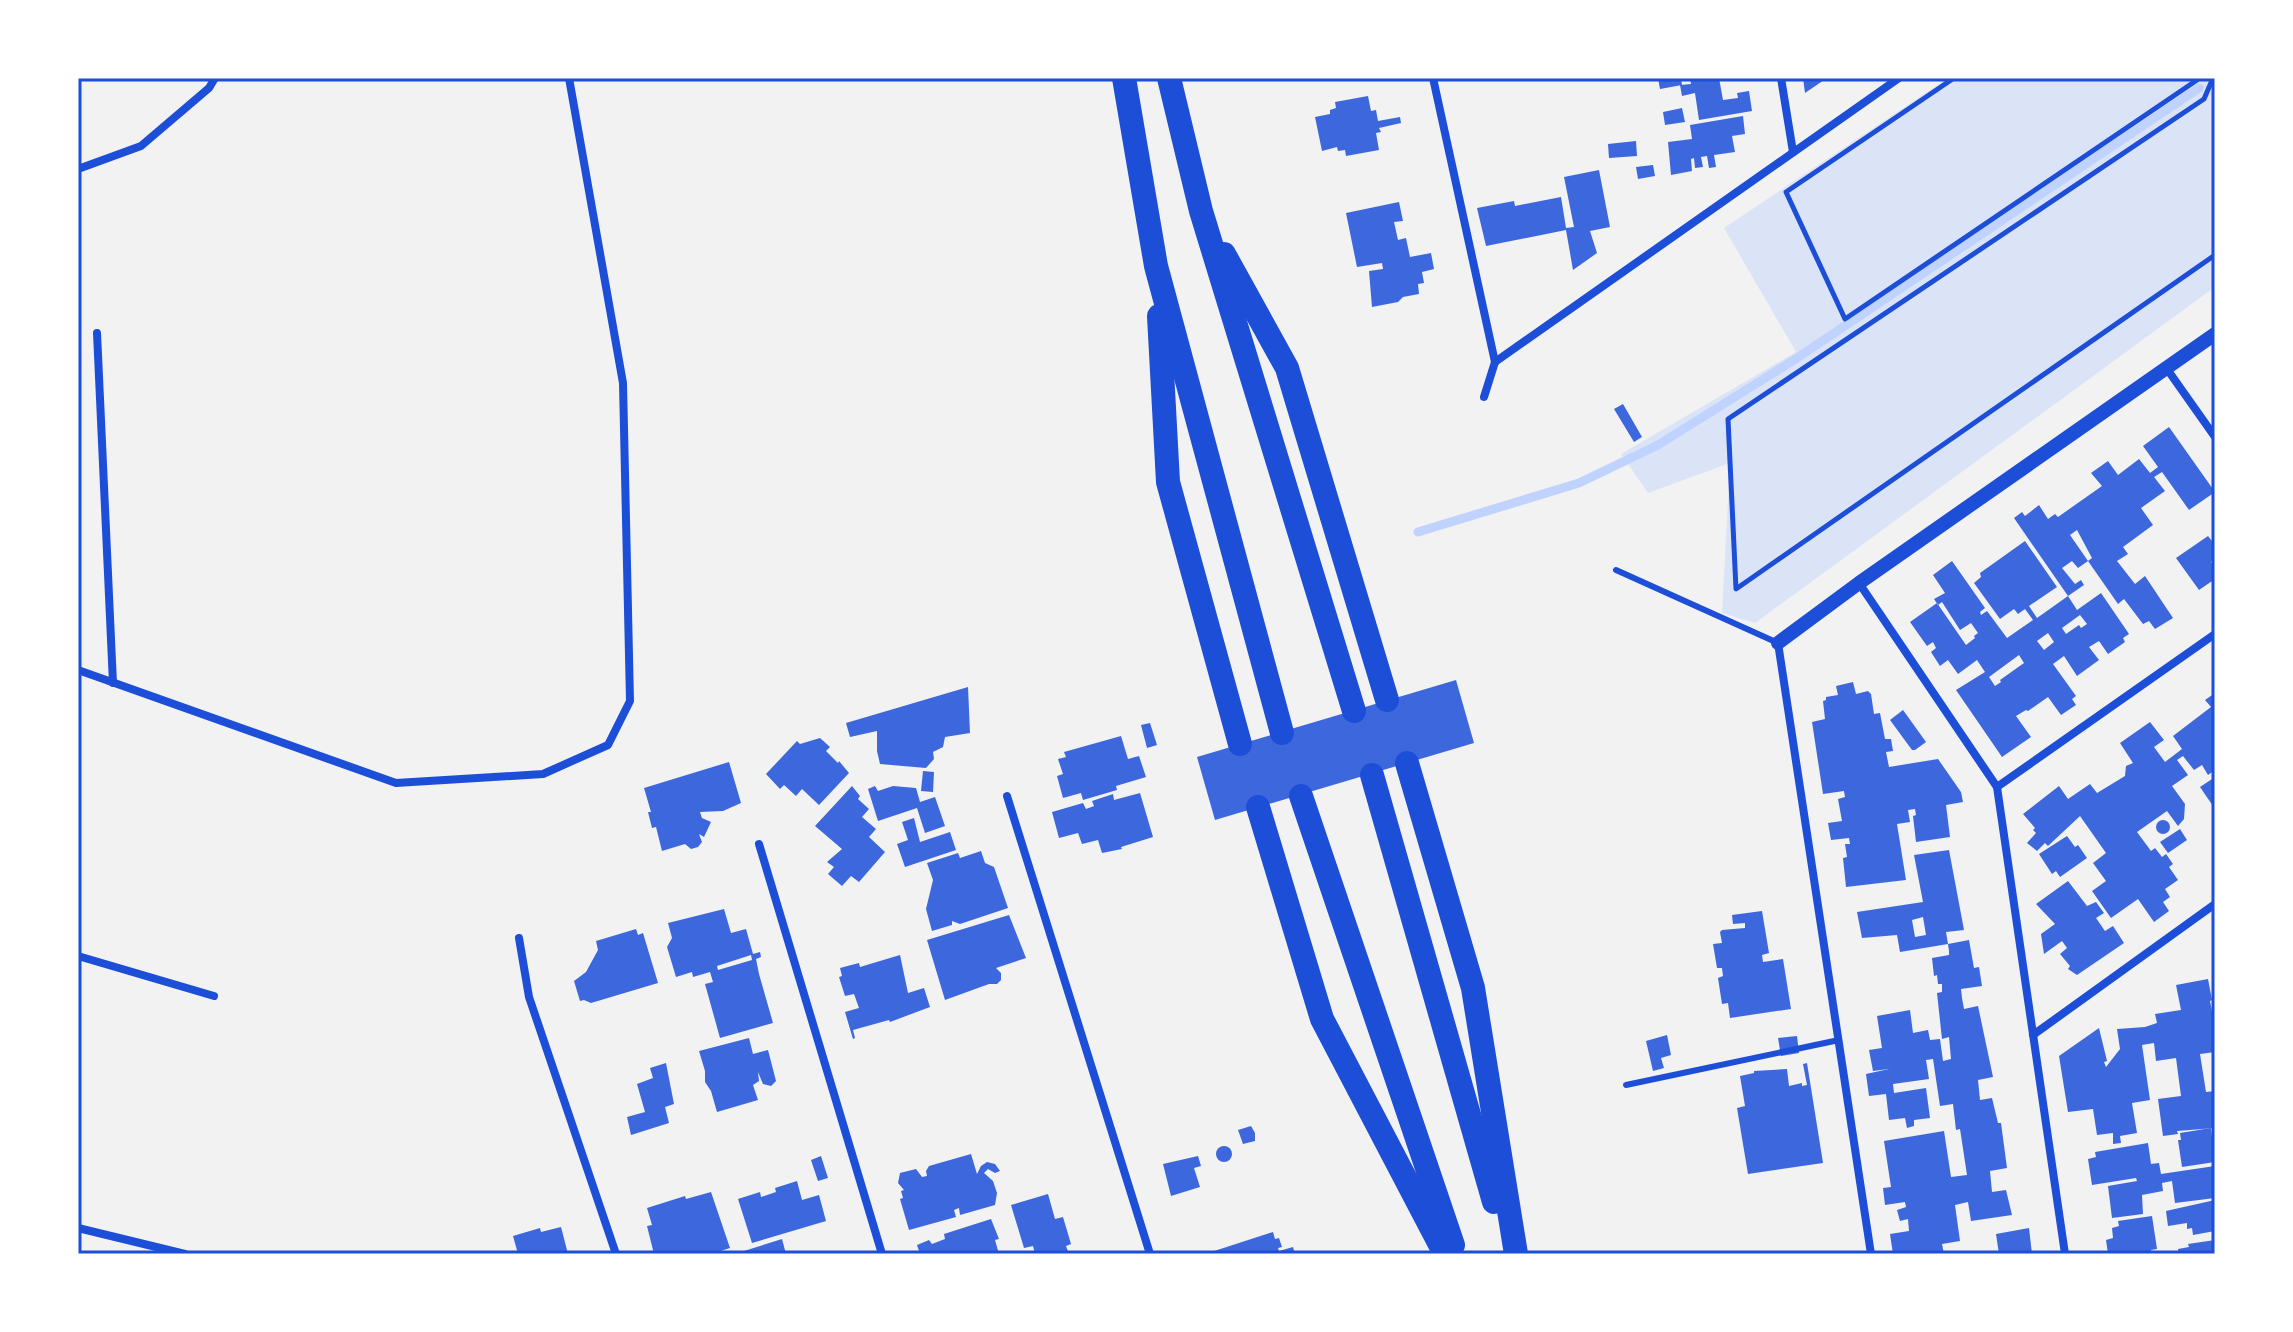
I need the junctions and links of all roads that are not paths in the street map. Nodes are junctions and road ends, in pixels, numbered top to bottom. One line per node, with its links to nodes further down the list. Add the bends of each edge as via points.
1 (215, 78): 9 (street, via 141,146)
2 (569, 78): 23 (street, via 623,383 630,701 608,745 543,774 396,783)
3 (1124, 78): 11 (highway)
4 (1169, 78): 10 (highway)
5 (1433, 78): 14 (street)
6 (1781, 78): 8 (street)
7 (1899, 78): 8 (street)
8 (1793, 152): 14 (street)
9 (78, 169)
10 (1201, 211): 24 (highway, via 1287,368); 25 (highway)
11 (1156, 266): 26 (highway); 27 (highway, via 1168,482)
12 (97, 333): 23 (street)
13 (2215, 334): 15 (street)
14 (1495, 362): 16 (street)
15 (2167, 369): 17 (street); 19 (street)
16 (1484, 397)
17 (2215, 437)
18 (1616, 570): 21 (lane)
19 (1859, 583): 21 (street); 30 (street)
20 (2215, 634): 30 (street)
21 (1778, 643): 40 (street)
22 (78, 670): 23 (street)
23 (113, 683)
24 (1387, 700)
25 (1354, 711)
26 (1282, 733)
27 (1240, 744)
28 (1407, 763): 50 (highway, via 1473,988)
29 (1372, 775): 49 (highway)
30 (1997, 787): 39 (street)
31 (1007, 796): 46 (street)
32 (1301, 796): 48 (highway)
33 (1258, 807): 47 (highway, via 1322,1019)
34 (759, 844): 45 (street)
35 (2215, 904): 39 (street)
36 (519, 938): 44 (street, via 529,997)
37 (78, 956): 38 (street)
38 (214, 996)
39 (2033, 1035): 52 (street)
40 (1839, 1040): 41 (lane); 51 (street)
41 (1626, 1085)
42 (78, 1228): 43 (street)
43 (185, 1254)
44 (616, 1254)
45 (882, 1254)
46 (1150, 1254)
47 (1445, 1254)
48 (1456, 1254)
49 (1509, 1254)
50 (1516, 1254)
51 (1871, 1254)
52 (2065, 1254)

